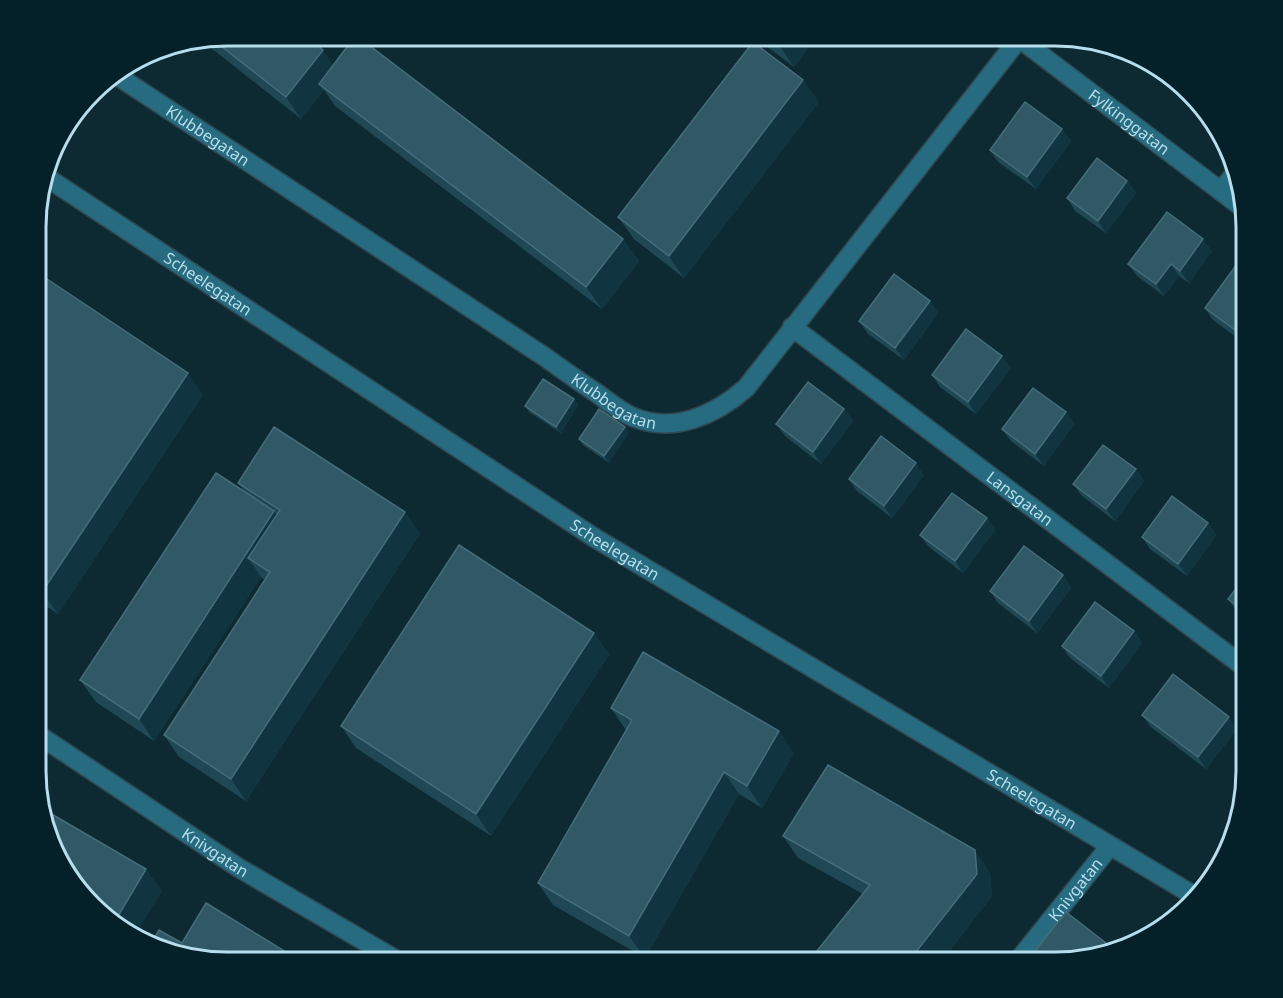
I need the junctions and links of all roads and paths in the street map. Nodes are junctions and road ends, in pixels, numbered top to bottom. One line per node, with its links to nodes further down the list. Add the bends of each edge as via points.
1 (1011, 47): 8 (street, Klubbegatan)
2 (1032, 47): 6 (street, Fylkinggatan)
3 (123, 80): 8 (street, Klubbegatan, via 633,417 682,423 727,405 746,388)
4 (1230, 180): 6 (street)
5 (53, 181): 11 (street, Scheelegatan, via 595,538)
6 (1221, 191): 7 (street, Fylkinggatan)
7 (1235, 201)
8 (792, 327): 9 (street, Lansgatan)
9 (1236, 661)
10 (47, 741): 13 (street, Knivgatan, via 239,867)
11 (1110, 846): 12 (street, Scheelegatan); 14 (street, Knivgatan)
12 (1189, 893)
13 (382, 951)
14 (1025, 952)

